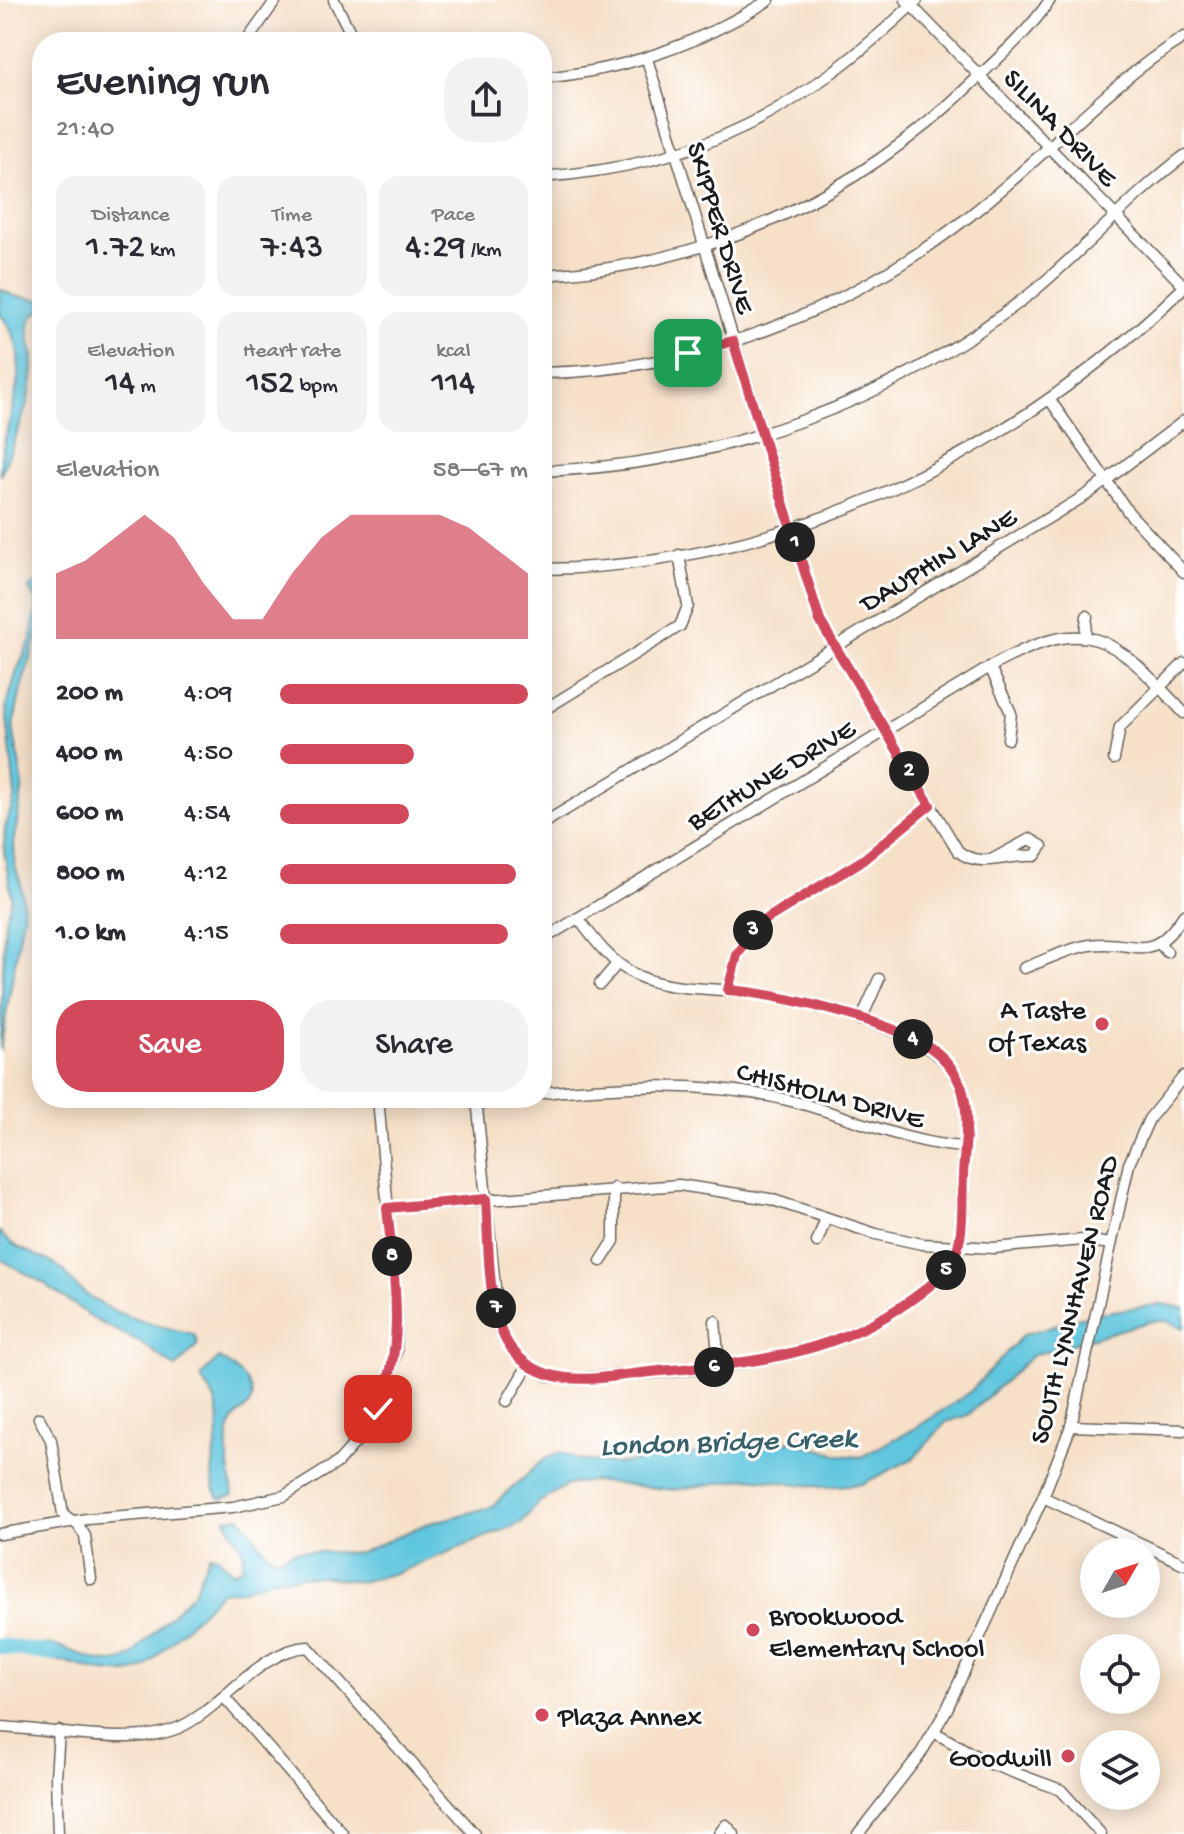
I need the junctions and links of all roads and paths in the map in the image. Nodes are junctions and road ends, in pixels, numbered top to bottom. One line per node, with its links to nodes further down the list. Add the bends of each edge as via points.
1 (276, 0): 6 (street)
2 (334, 0): 7 (street)
3 (769, 0): 9 (street, via 715,32)
4 (1050, 0): 10 (street)
5 (911, 2): 10 (street, SILINA DRIVE); 13 (street, via 848,64 795,100)
6 (253, 32)
7 (350, 32)
8 (1184, 37): 12 (street, via 1133,71)
9 (647, 59): 11 (street); 13 (street, SKIPPER DRIVE)
10 (980, 76): 12 (street, SILINA DRIVE); 17 (street, via 928,124 836,190 759,228)
11 (552, 77)
12 (1048, 146): 16 (street, SILINA DRIVE); 20 (street, via 989,201 919,253 829,303)
13 (675, 154): 15 (street, via 614,169); 17 (street, SKIPPER DRIVE)
14 (1184, 156): 16 (street)
15 (552, 176)
16 (1116, 216): 19 (street, SILINA DRIVE); 24 (street, via 1036,289 978,331 870,393)
17 (705, 247): 18 (street, via 614,268); 20 (street, SKIPPER DRIVE)
18 (552, 274)
19 (1184, 286): 22 (street, via 1103,361)
20 (733, 341): 21 (street, via 635,364); 24 (street, SKIPPER DRIVE)
21 (552, 372)
22 (1050, 400): 26 (street); 27 (street, via 928,474)
23 (1182, 425): 26 (street, DAUPHIN LANE)
24 (762, 434): 25 (street, via 649,461); 27 (street, SKIPPER DRIVE)
25 (552, 470)
26 (1106, 481): 30 (street); 33 (street, DAUPHIN LANE)
27 (791, 528): 28 (street); 33 (street, SKIPPER DRIVE, via 820,621)
28 (679, 555): 29 (street); 37 (street, via 688,606 680,626)
29 (552, 569)
30 (1184, 572)
31 (1087, 616): 32 (street)
32 (1085, 635): 35 (street, BETHUNE DRIVE, via 1043,640); 36 (street, via 1120,650)
33 (834, 648): 39 (street, SKIPPER DRIVE); 43 (street, DAUPHIN LANE)
34 (1184, 663): 36 (street)
35 (990, 667): 39 (street, BETHUNE DRIVE); 40 (street, via 1009,703)
36 (1159, 687): 38 (street); 41 (street, via 1120,727)
37 (552, 705)
38 (1184, 713)
39 (886, 731): 42 (street, SKIPPER DRIVE); 46 (street, BETHUNE DRIVE)
40 (1008, 739)
41 (1114, 759)
42 (930, 805): 44 (street, SKIPPER DRIVE, via 963,856); 54 (street, via 863,860 760,923 737,955)
43 (552, 818)
44 (993, 859)
45 (1184, 915): 48 (street)
46 (578, 918): 47 (street, BETHUNE DRIVE); 50 (street)
47 (552, 934)
48 (1159, 943): 49 (street); 51 (street, via 1140,949 1092,945)
49 (1167, 952)
50 (617, 964): 53 (street); 54 (street, via 664,984)
51 (1024, 968)
52 (879, 979): 55 (street)
53 (600, 984)
54 (728, 990): 55 (street, via 788,999)
55 (861, 1020): 60 (street, via 918,1041 949,1065 964,1098)
56 (1184, 1077): 66 (street, SOUTH LYNNHAVEN ROAD, via 1138,1139)
57 (552, 1092): 60 (street, CHISHOLM DRIVE, via 713,1087 812,1106 907,1140)
58 (379, 1108): 63 (street)
59 (477, 1108): 62 (street)
60 (964, 1147): 67 (street)
61 (614, 1188): 62 (street); 64 (street, via 679,1185 722,1190); 68 (street, via 616,1231 611,1250)
62 (486, 1199): 63 (street); 70 (street, via 496,1315 505,1339)
63 (387, 1208): 77 (street, via 397,1336 392,1370 368,1426 337,1463 297,1490 259,1503)
64 (826, 1218): 65 (street); 67 (street, via 896,1239)
65 (817, 1242)
66 (1111, 1244): 67 (street, via 1083,1240); 74 (street, SOUTH LYNNHAVEN ROAD)
67 (958, 1247): 71 (street, via 948,1268 927,1288 850,1336 796,1355)
68 (601, 1261)
69 (715, 1321): 71 (street)
70 (528, 1365): 71 (street, via 548,1376 574,1379); 72 (street)
71 (719, 1366)
72 (507, 1401)
73 (39, 1418): 77 (street, via 51,1440 61,1508)
74 (1071, 1426): 75 (street); 76 (street, SOUTH LYNNHAVEN ROAD)
75 (1183, 1430)
76 (1043, 1497): 79 (street); 84 (street, SOUTH LYNNHAVEN ROAD)
77 (71, 1521): 78 (street); 80 (street, via 85,1536)
78 (0, 1534)
79 (1184, 1564)
80 (91, 1579)
81 (224, 1697): 83 (street, via 193,1720 164,1732 132,1736); 86 (street); 87 (street, via 280,1657 303,1647 313,1649)
82 (0, 1727): 83 (street)
83 (59, 1731): 85 (street)
84 (934, 1732): 90 (street, SOUTH LYNNHAVEN ROAD); 91 (street, via 988,1763 1061,1790)
85 (58, 1834)
86 (343, 1834)
87 (475, 1834)
88 (719, 1834): 89 (street, via 726,1825)
89 (734, 1834)
90 (858, 1834)
91 (1101, 1834)

